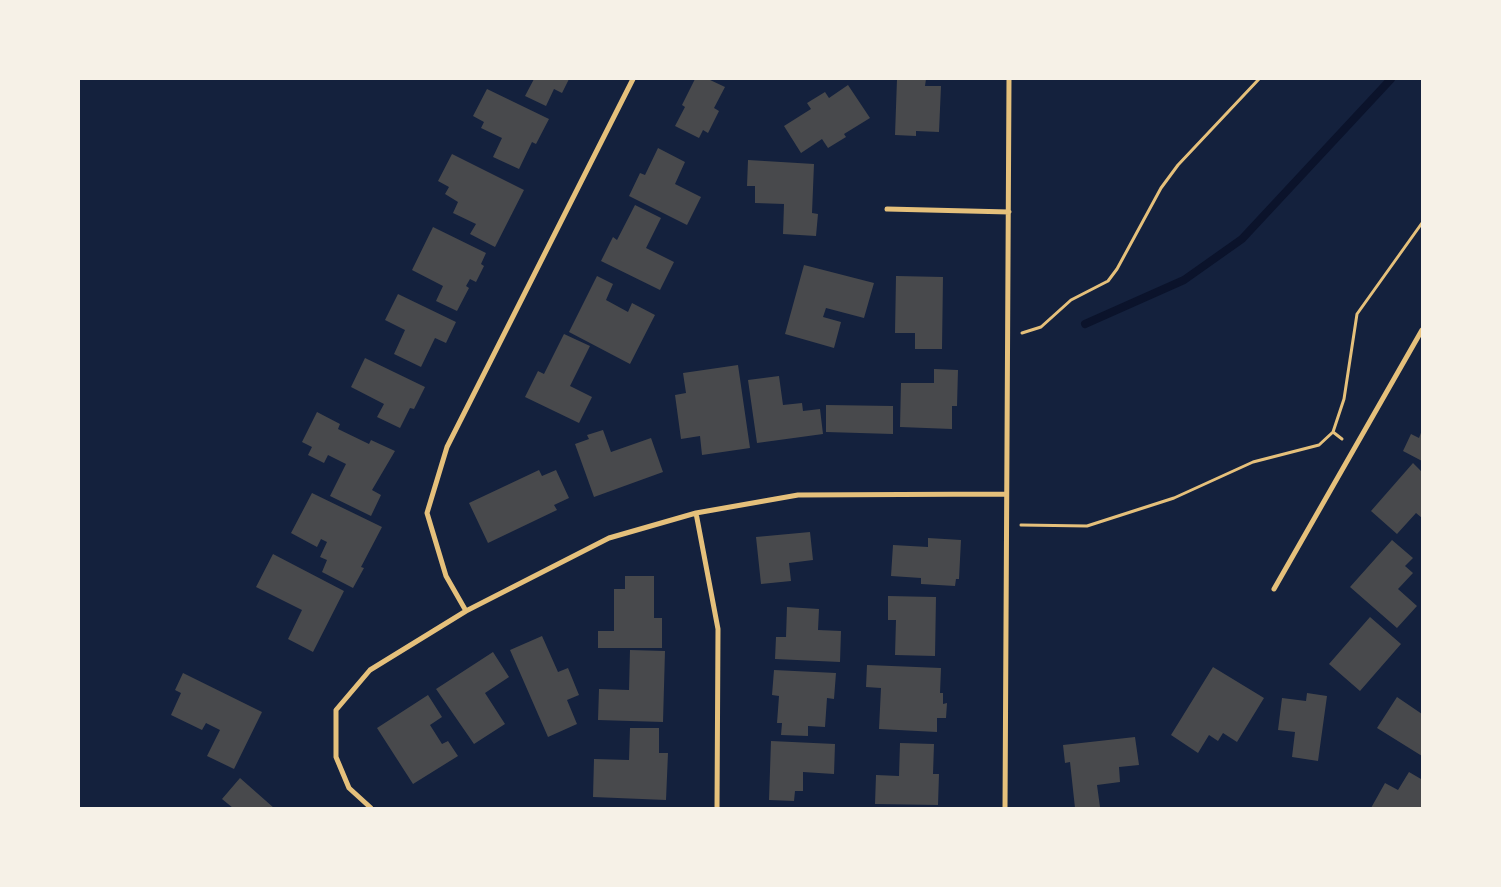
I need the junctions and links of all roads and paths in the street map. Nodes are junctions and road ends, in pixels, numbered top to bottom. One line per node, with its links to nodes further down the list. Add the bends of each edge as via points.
1 (633, 79): 13 (street, via 447,446 427,513 446,576)
2 (1009, 79): 5 (street)
3 (1259, 79): 8 (path, via 1178,165 1161,188 1108,281 1072,300 1041,327)
4 (886, 209): 5 (street)
5 (1009, 212): 8 (street)
6 (1422, 223): 11 (path, via 1357,314 1344,399 1333,432 1319,444 1253,462 1174,498 1087,526)
7 (1422, 330): 12 (street)
8 (1007, 338): 9 (street)
9 (1005, 494): 10 (street, via 798,495); 11 (street)
10 (696, 513): 13 (street, via 609,538); 15 (street, via 718,629)
11 (1005, 524): 16 (street)
12 (1274, 589)
13 (466, 611): 14 (street, via 370,670 336,710 336,757 348,788)
14 (371, 808)
15 (717, 808)
16 (1005, 808)

